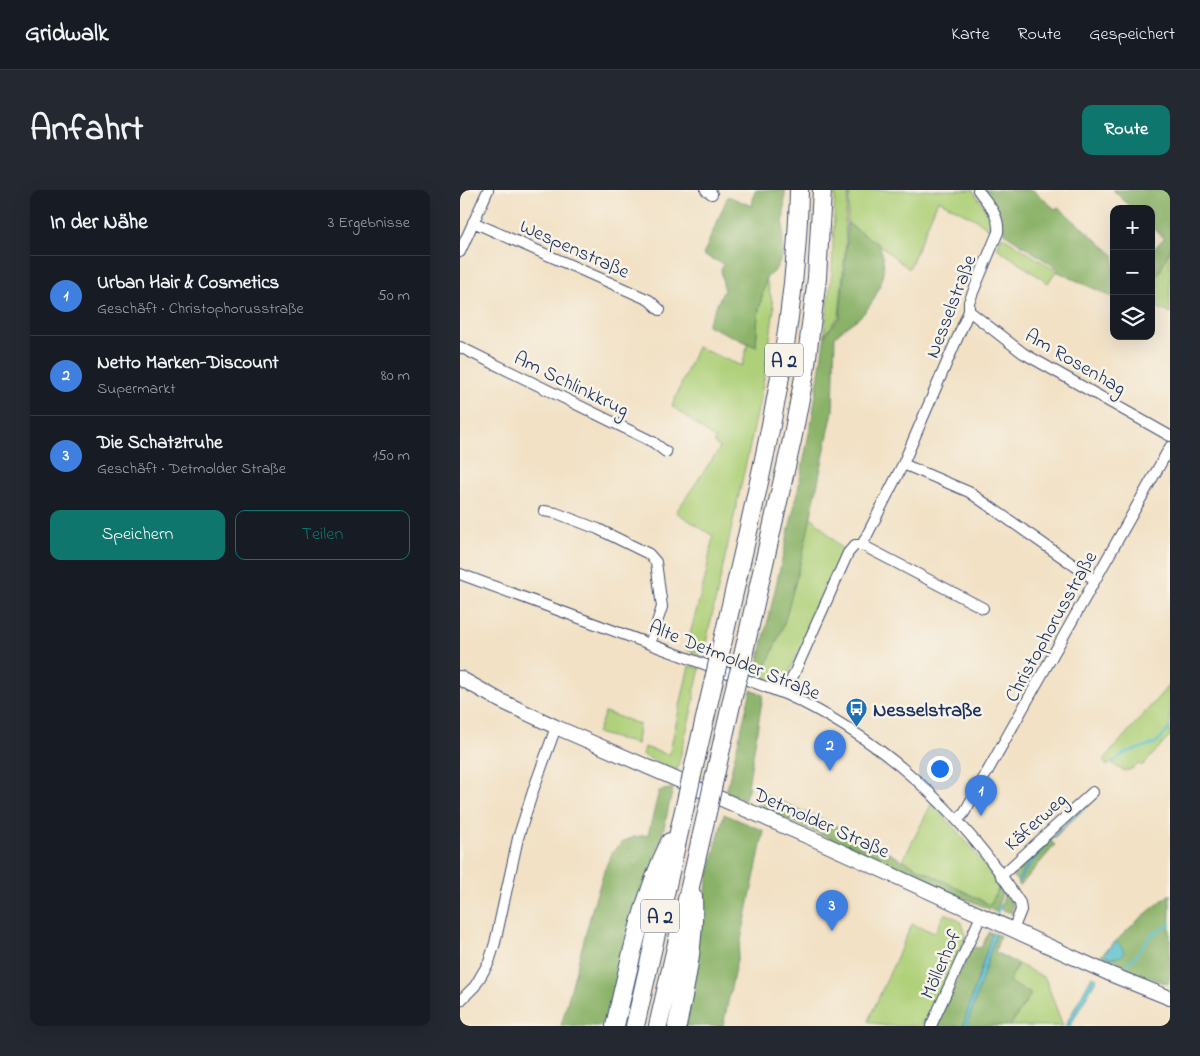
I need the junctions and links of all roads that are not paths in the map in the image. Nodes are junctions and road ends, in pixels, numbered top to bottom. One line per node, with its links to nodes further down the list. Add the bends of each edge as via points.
1 (488, 190): 5 (street)
2 (799, 190): 24 (highway, A 2, bridge, via 794,282 780,383)
3 (822, 190): 26 (highway, A 2, bridge, via 817,278 792,440)
4 (978, 190): 8 (street, Nesselstraße, via 999,223 969,302)
5 (474, 222): 6 (street); 7 (street, Wespenstraße, via 649,300)
6 (460, 252)
7 (660, 310)
8 (969, 311): 10 (street, Am Rosenhag, via 1023,353); 13 (street, Nesselstraße)
9 (460, 347): 12 (street, Am Schlinkkrug, via 653,442)
10 (1170, 436)
11 (1170, 447): 17 (street, Christophorusstraße)
12 (666, 452)
13 (903, 464): 15 (street, Nesselstraße); 17 (street, via 969,492)
14 (544, 511): 19 (street, via 598,529 649,554 656,562 662,607)
15 (862, 546): 18 (street); 21 (street, Nesselstraße, via 855,545 848,553)
16 (460, 574): 19 (street, Alte Detmolder Straße)
17 (1095, 580): 25 (street, Christophorusstraße)
18 (983, 608)
19 (650, 644): 21 (street, Alte Detmolder Straße)
20 (460, 678): 22 (street, Detmolder Straße)
21 (785, 694): 25 (street, Alte Detmolder Straße, via 826,714 866,740)
22 (556, 727): 28 (street, Detmolder Straße); 31 (street, via 520,832 490,962 475,986)
23 (1093, 792): 27 (street, Käferweg)
24 (686, 804): 32 (highway, via 660,862 634,942); 33 (highway, A 2)
25 (958, 820): 27 (street, Alte Detmolder Straße)
26 (693, 871): 34 (highway, A 2); 35 (highway, via 694,922)
27 (1001, 876): 29 (street, Alte Detmolder Straße, via 1020,904 1021,910)
28 (981, 916): 29 (street, Detmolder Straße); 36 (street, Möllerhof)
29 (1013, 930): 30 (street, Detmolder Straße)
30 (1170, 998)
31 (460, 1001)
32 (615, 1026)
33 (634, 1026)
34 (658, 1026)
35 (677, 1026)
36 (932, 1026)

